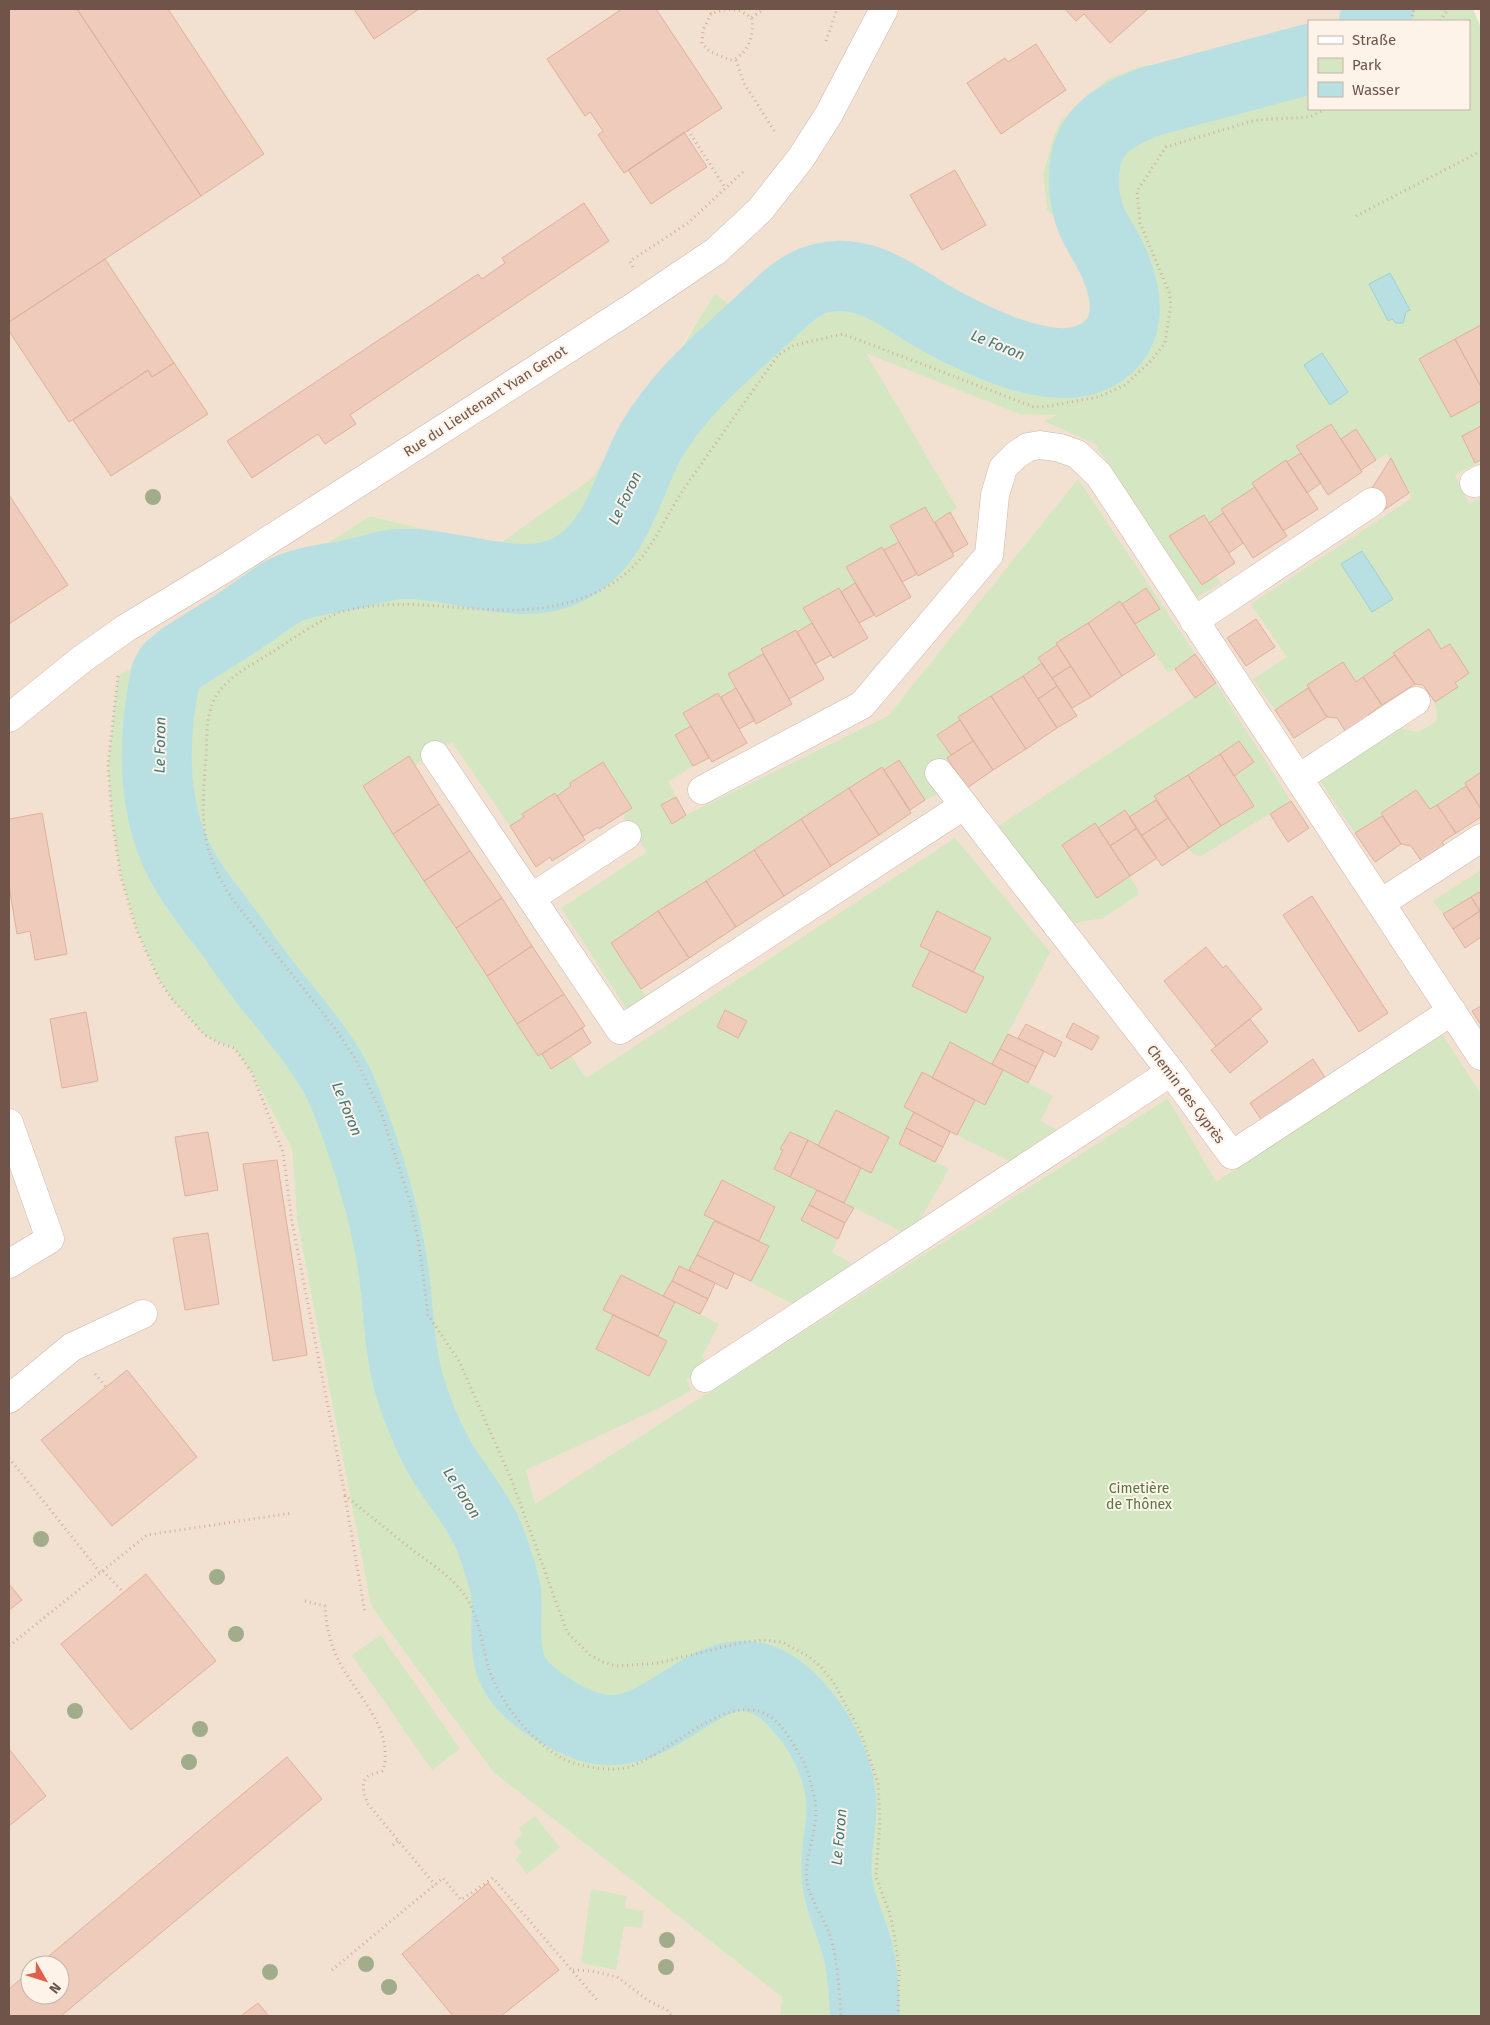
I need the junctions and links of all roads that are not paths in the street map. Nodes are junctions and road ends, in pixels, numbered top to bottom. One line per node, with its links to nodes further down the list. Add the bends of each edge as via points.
1 (884, 9): 5 (street, Rue du Lieutenant Yvan Genot, via 822,127 782,185 741,230 716,251 227,567 133,623)
2 (1372, 502): 3 (street)
3 (1194, 621): 8 (street); 9 (street, via 1099,475 1087,462 1060,448 1028,447 1003,468 995,495 989,555 862,705)
4 (1416, 701): 8 (street)
5 (9, 718)
6 (435, 755): 13 (street)
7 (939, 773): 10 (street, Chemin des Cyprès)
8 (1299, 778): 14 (street)
9 (702, 790)
10 (963, 806): 13 (street, via 620,1030); 17 (street, Chemin des Cyprès)
11 (627, 835): 13 (street)
12 (1481, 838): 14 (street)
13 (531, 898)
14 (1381, 903): 15 (street)
15 (1452, 1011): 16 (street); 17 (street, Chemin des Cyprès, via 1232,1155)
16 (1481, 1056)
17 (1171, 1072): 21 (street)
18 (9, 1123): 19 (street, via 50,1239)
19 (9, 1264)
20 (143, 1314): 22 (street, via 72,1347)
21 (706, 1378)
22 (9, 1399)

